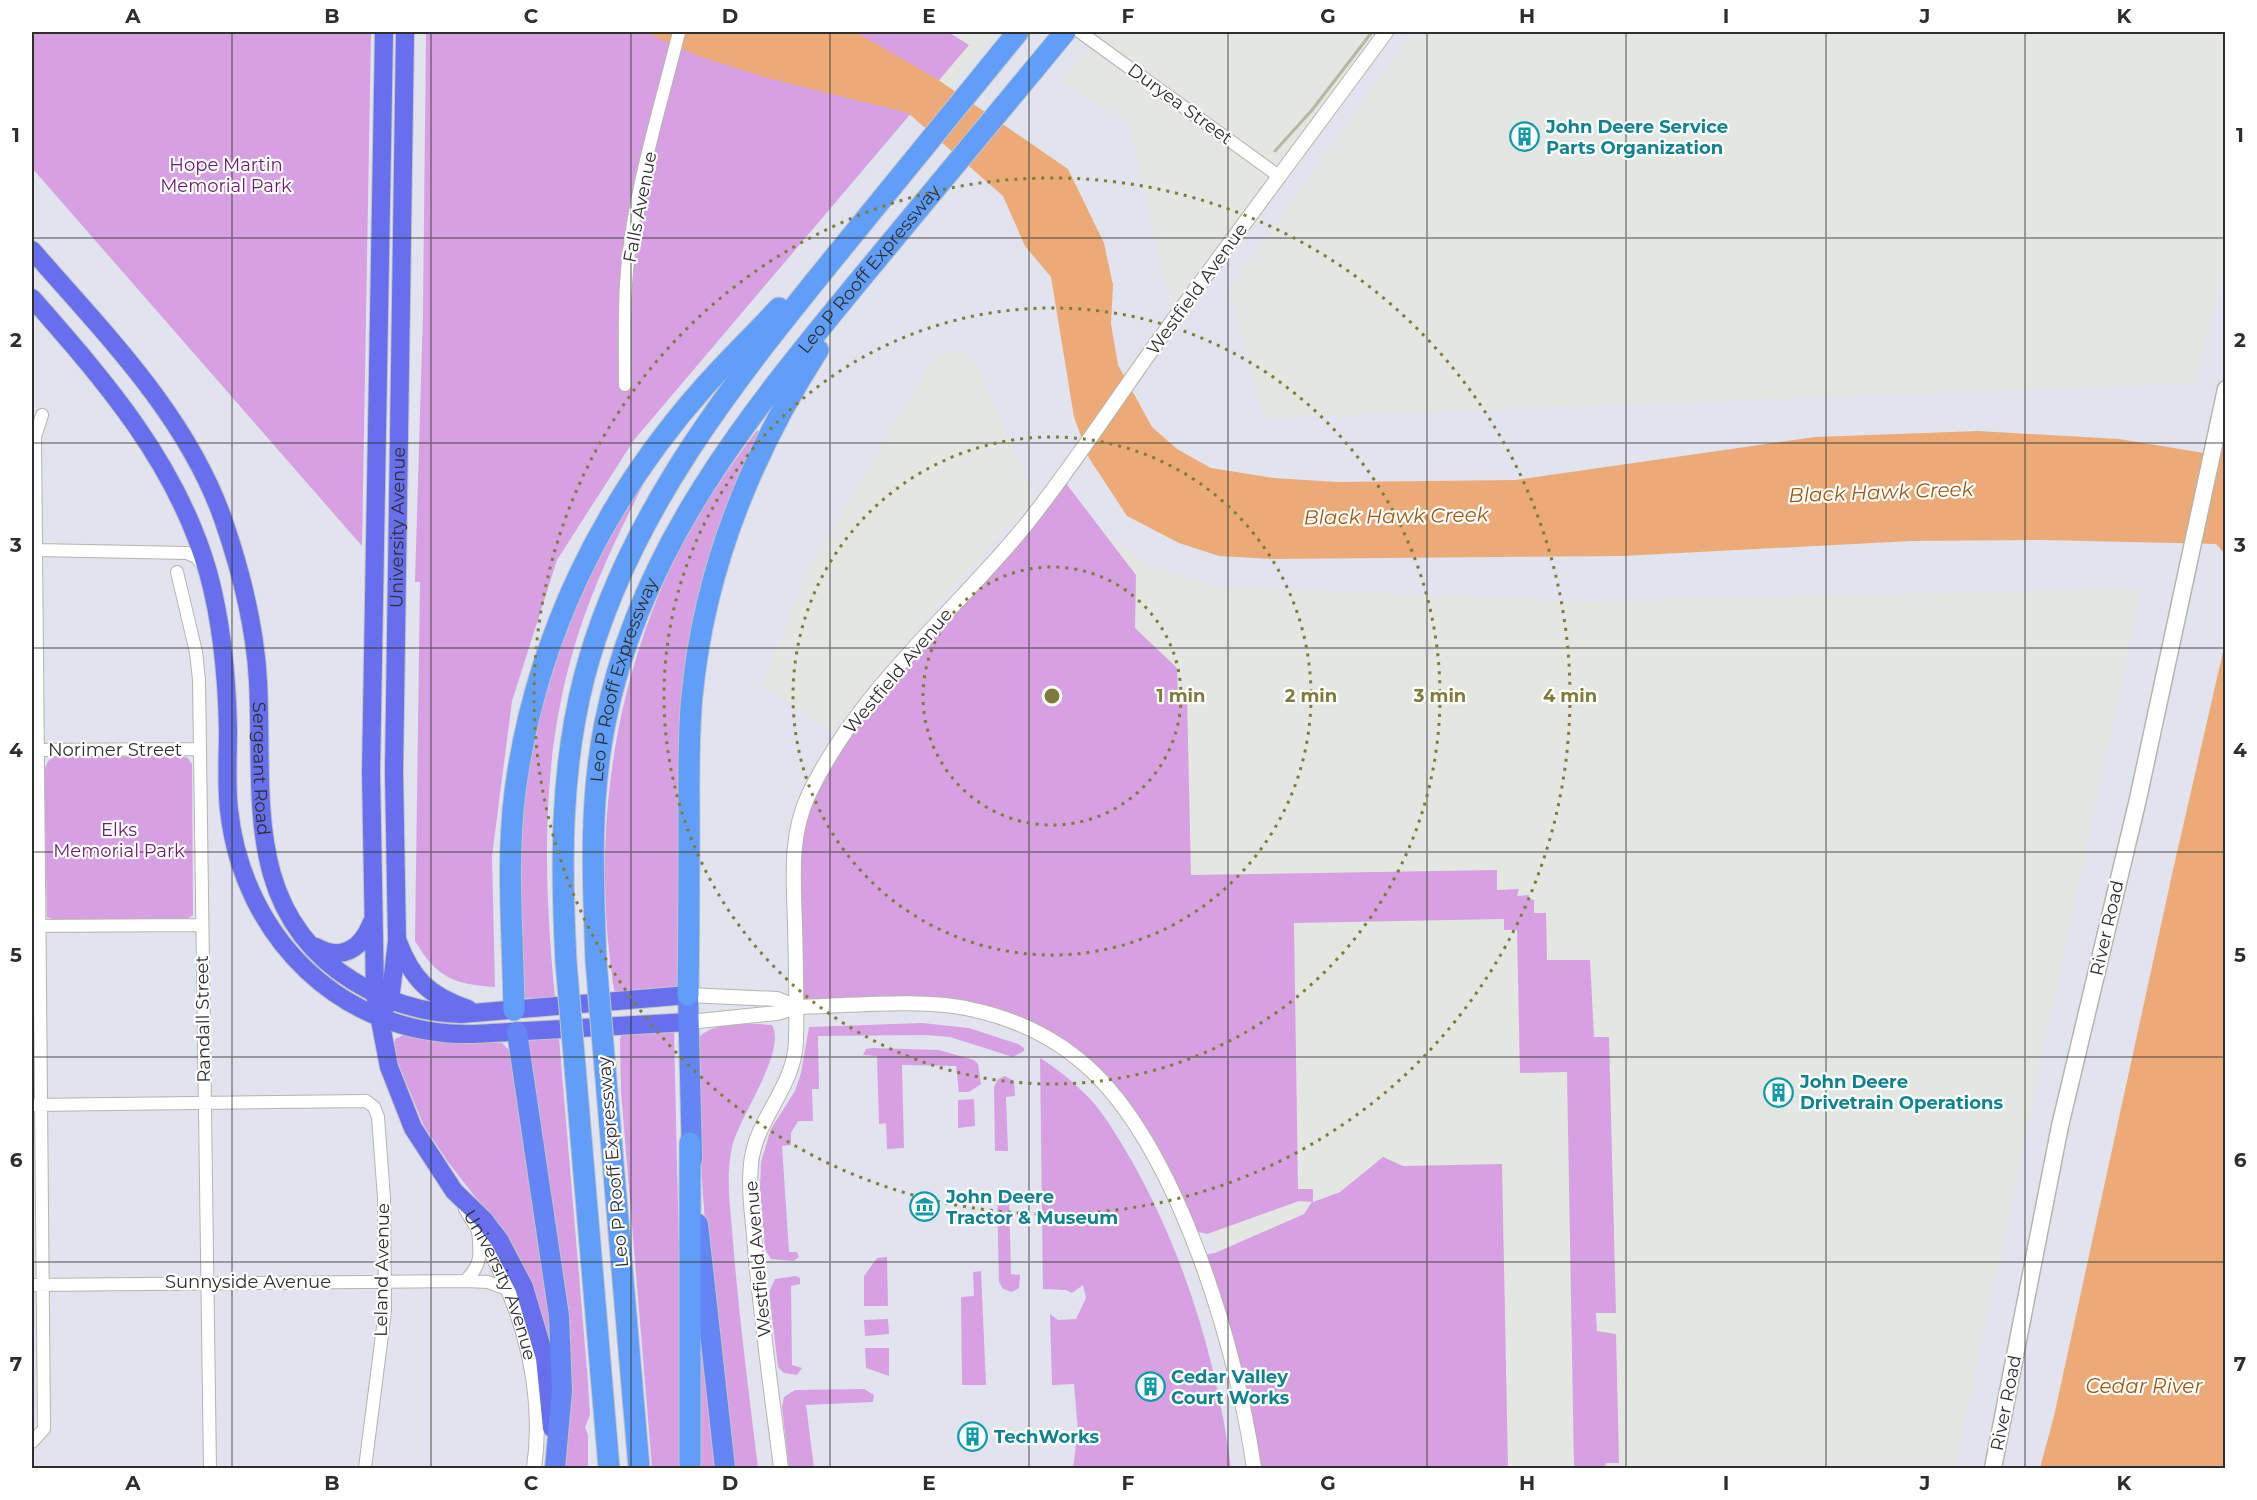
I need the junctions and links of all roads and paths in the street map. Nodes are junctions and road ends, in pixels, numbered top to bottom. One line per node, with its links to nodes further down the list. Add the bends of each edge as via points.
1 (384, 32): 21 (main road, University Avenue)
2 (405, 32): 24 (main road, University Avenue, via 394,772)
3 (679, 32): 13 (street, Falls Avenue, via 639,195 626,282)
4 (1018, 32): 11 (highway, Leo P Rooff Expressway, via 871,213)
5 (1065, 32): 12 (highway, Leo P Rooff Expressway, via 877,259)
6 (1080, 32): 8 (street, Duryea Street)
7 (1386, 32): 8 (street, Westfield Avenue)
8 (1280, 177): 28 (street, Westfield Avenue, via 1151,350 1062,478 1022,529 912,649 831,755 808,796 793,850)
9 (32, 250): 25 (main road, Sergeant Road, via 156,398 194,456 222,516 254,639 260,809 267,861 284,904)
10 (32, 298): 17 (main road, Sergeant Road, via 107,385 151,446 180,502)
11 (784, 310): 29 (highway, via 703,388 653,450 582,567 551,638 526,730 515,793 510,867); 44 (highway, Leo P Rooff Expressway, bridge, via 669,480 627,563 584,678 565,794 562,878)
12 (822, 334): 26 (highway, via 741,494 703,624 689,732); 53 (highway, Leo P Rooff Expressway, bridge, via 718,460 697,493 659,565 626,646 605,723 592,843 596,961)
13 (625, 385)
14 (2225, 392): 58 (main road, River Road, via 2138,799 2060,1126)
15 (42, 415): 16 (street, via 35,437)
16 (36, 550): 17 (street, via 187,553 196,557); 20 (street)
17 (207, 571): 31 (main road, Sergeant Road, via 222,643 229,808 242,868 272,929 303,968 343,999)
18 (177, 572): 19 (street, Randall Street, via 196,652)
19 (199, 749): 20 (street, Norimer Street); 22 (street, Randall Street)
20 (35, 750): 23 (street)
21 (372, 920): 25 (main road, via 363,940 349,951 333,954); 27 (main road, University Avenue)
22 (202, 925): 23 (street); 34 (street, Randall Street)
23 (36, 926): 35 (street)
24 (397, 941): 27 (main road, University Avenue); 30 (main road, via 407,965 424,986 453,1004)
25 (309, 943): 27 (main road, Sergeant Road, via 340,973)
26 (688, 995): 28 (street, via 777,999); 29 (main road, Sergeant Road); 32 (highway)
27 (382, 998): 30 (main road, Sergeant Road, via 426,1011); 31 (main road, University Avenue)
28 (797, 1007): 32 (street); 56 (street, Westfield Avenue, via 790,1075 753,1147 750,1173 757,1270); 57 (street, via 969,1008 1041,1035 1078,1059 1099,1079 1138,1131 1190,1230 1233,1363)
29 (514, 1010): 30 (main road, Sergeant Road); 33 (main road)
30 (477, 1012)
31 (378, 1018): 33 (main road, Sergeant Road, via 442,1033); 37 (main road, University Avenue, via 404,1109 424,1148)
32 (689, 1022): 33 (main road, Sergeant Road); 36 (highway)
33 (517, 1032): 50 (highway, via 559,1316 562,1391)
34 (205, 1103): 35 (street); 39 (street, Leland Avenue, via 366,1101 374,1107 384,1198); 41 (street, Randall Street)
35 (36, 1105): 42 (street)
36 (690, 1143): 54 (highway); 55 (highway)
37 (454, 1191): 38 (street, University Avenue); 49 (main road, via 500,1241 532,1308 549,1387)
38 (478, 1228): 40 (street, via 478,1263); 43 (street, University Avenue)
39 (386, 1281): 40 (street, Sunnyside Avenue); 41 (street, Sunnyside Avenue); 47 (street, Leland Avenue, via 386,1311)
40 (465, 1281): 43 (street, Sunnyside Avenue, via 488,1282)
41 (208, 1282): 42 (street, Sunnyside Avenue); 46 (street, Randall Street)
42 (37, 1284): 45 (street, via 44,1429)
43 (509, 1290): 48 (street, University Avenue, via 525,1338 534,1388)
44 (603, 1385): 51 (highway); 52 (highway, Leo P Rooff Expressway)
45 (32, 1442)
46 (210, 1468)
47 (365, 1468)
48 (534, 1468)
49 (550, 1468)
50 (555, 1468)
51 (596, 1468)
52 (609, 1468)
53 (639, 1468)
54 (690, 1468)
55 (725, 1468)
56 (781, 1468)
57 (1254, 1468)
58 (1993, 1468)

